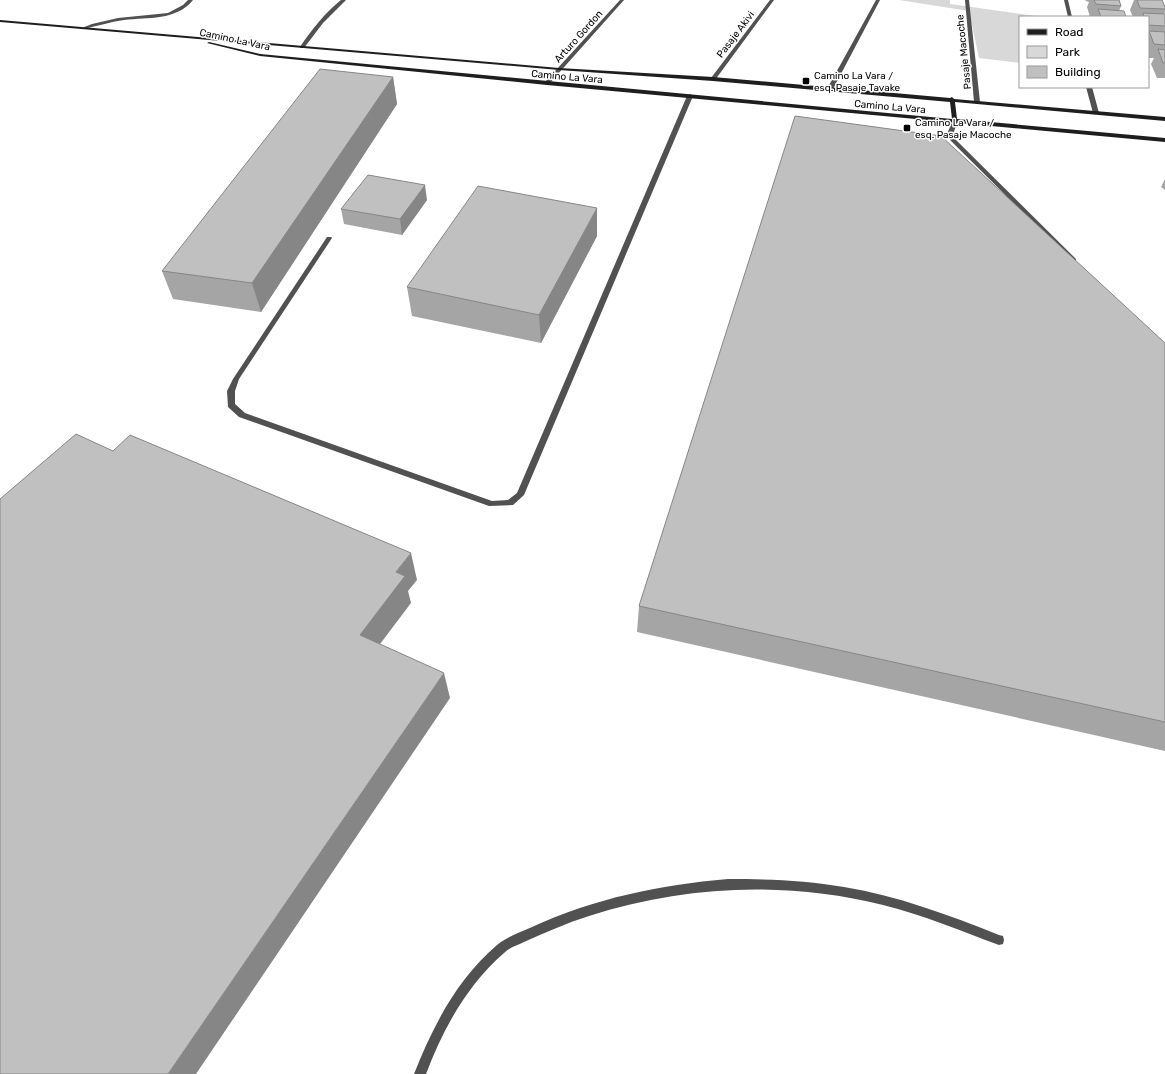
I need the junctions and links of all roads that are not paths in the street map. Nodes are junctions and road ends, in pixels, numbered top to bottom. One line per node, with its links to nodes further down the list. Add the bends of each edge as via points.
1 (191, 0): 10 (street, via 185,7 165,14 124,18)
2 (344, 0): 12 (street, via 325,17)
3 (622, 0): 13 (street, Arturo Gordon)
4 (772, 0): 14 (street, Pasaje Akivi)
5 (878, 0): 17 (street)
6 (967, 0): 20 (street, Pasaje Macoche)
7 (1066, 0): 8 (street)
8 (1070, 16)
9 (0, 21): 10 (street, Camino La Vara)
10 (84, 28): 11 (street, Camino La Vara)
11 (180, 37): 12 (street, Camino La Vara); 15 (street, Camino La Vara, via 260,55)
12 (302, 47): 13 (street, Camino La Vara)
13 (559, 69): 14 (street, Camino La Vara); 15 (street, Arturo Gordon)
14 (712, 79): 17 (street, Camino La Vara)
15 (547, 83): 18 (street, Camino La Vara)
16 (1089, 88): 21 (street)
17 (830, 89): 19 (street, Camino La Vara)
18 (690, 96): 23 (street, Camino La Vara); 25 (street, via 520,495 510,503 492,504 242,415 231,405 231,391 236,379)
19 (952, 99): 20 (street, Camino La Vara); 23 (street)
20 (978, 102): 21 (street, Camino La Vara)
21 (1096, 113): 22 (street, Camino La Vara)
22 (1165, 119)
23 (954, 120): 24 (street, Camino La Vara); 26 (street, via 950,134 952,140)
24 (1165, 140)
25 (329, 238)
26 (1076, 262)
27 (999, 940): 28 (street, via 940,917 880,899 821,888 764,884 706,886 650,894 600,906 550,924 502,947 474,976 450,1009)
28 (420, 1074)

